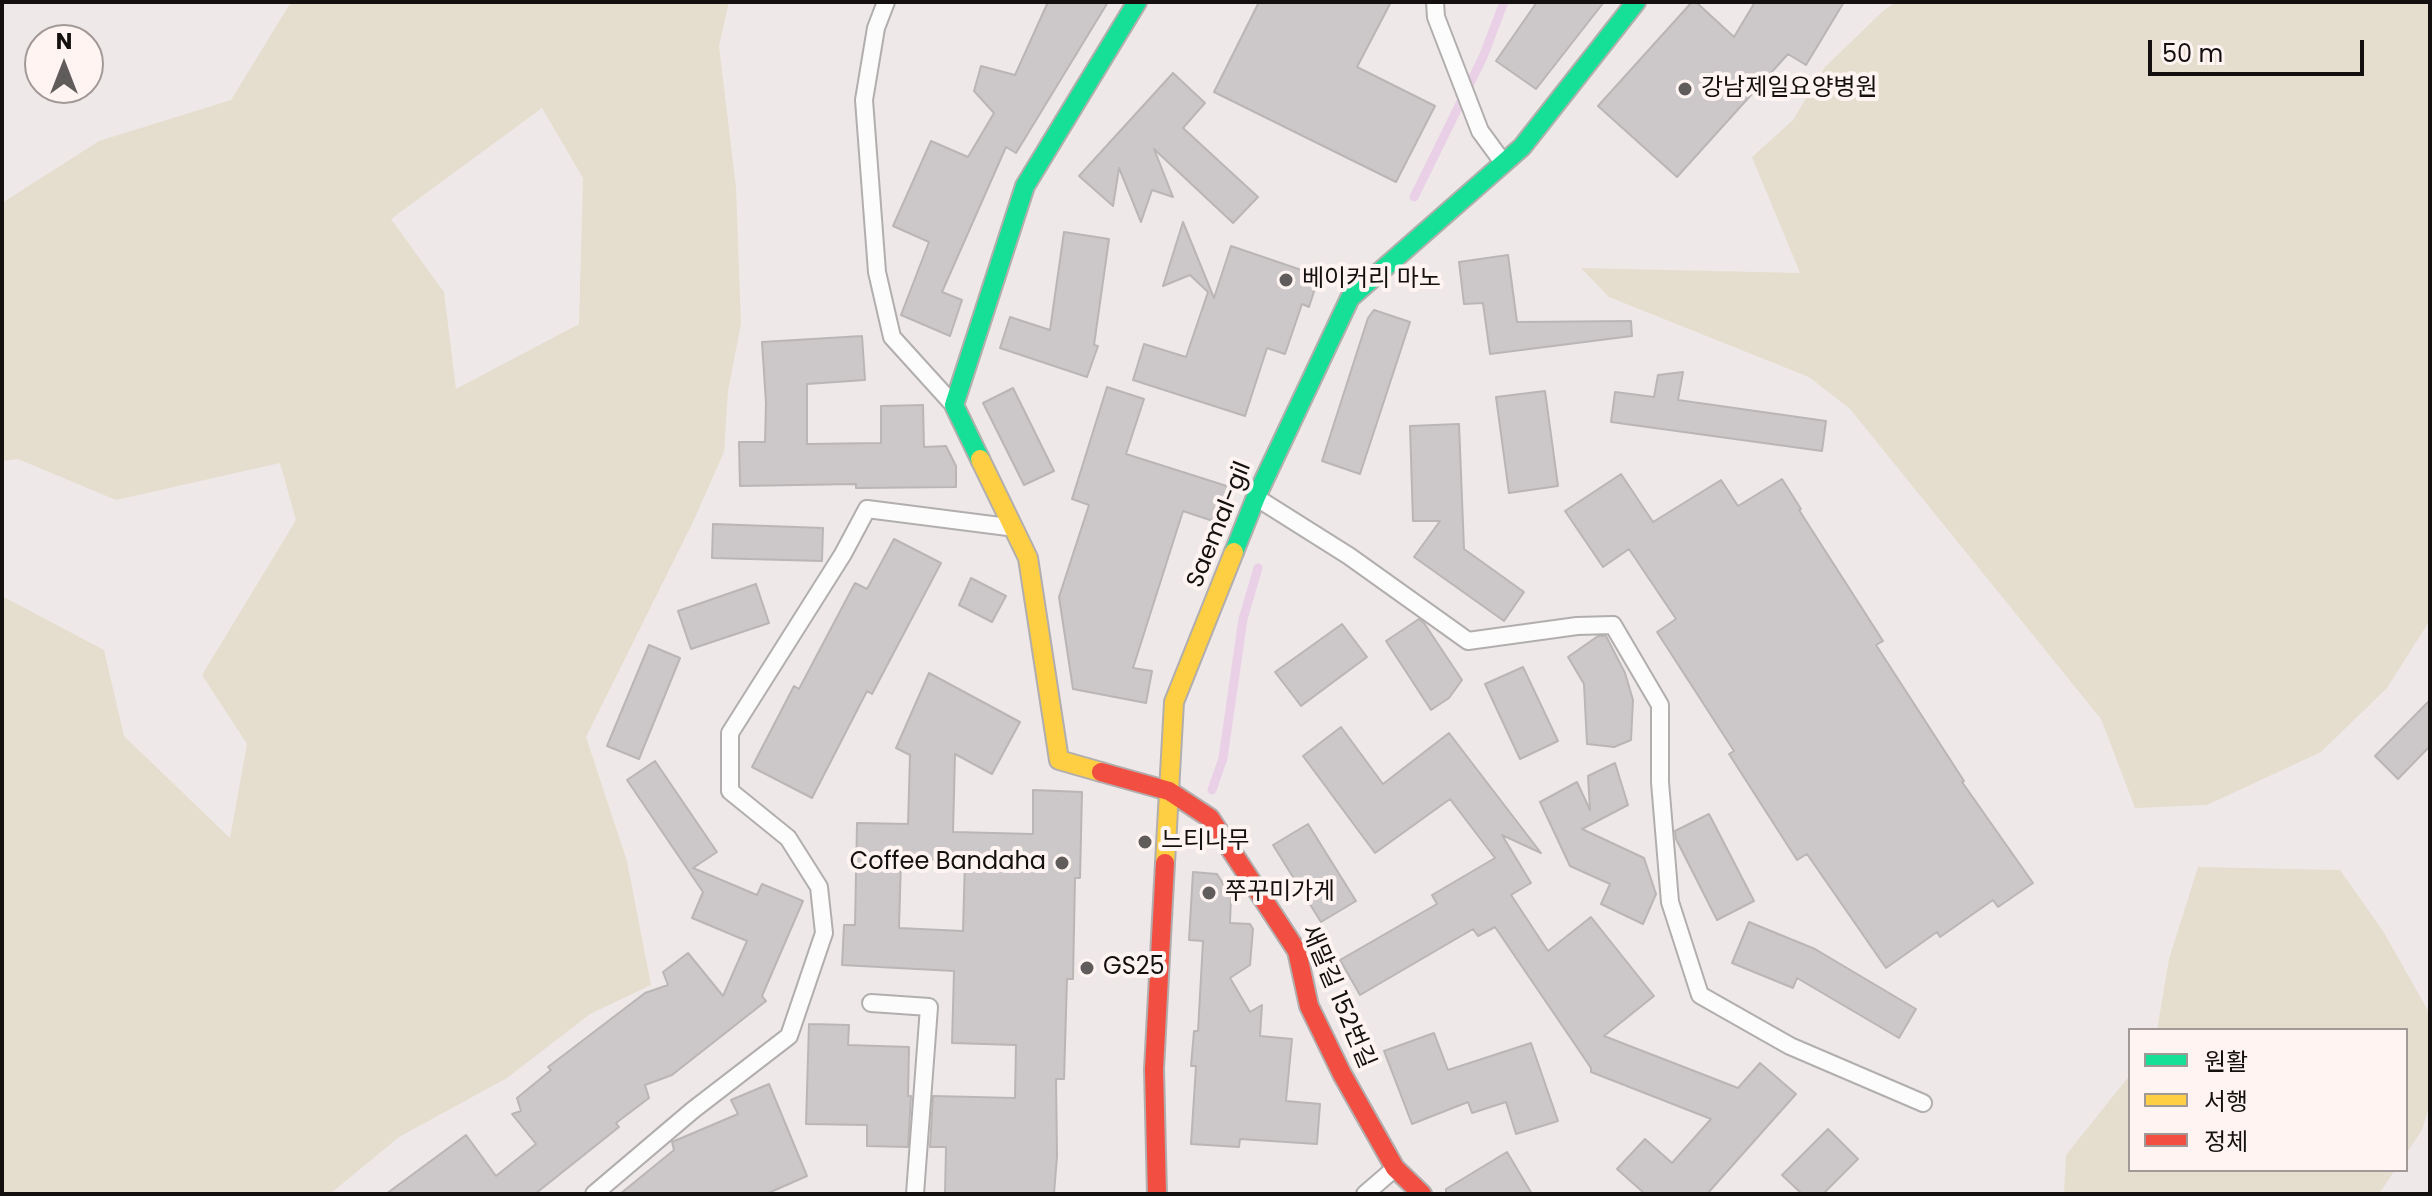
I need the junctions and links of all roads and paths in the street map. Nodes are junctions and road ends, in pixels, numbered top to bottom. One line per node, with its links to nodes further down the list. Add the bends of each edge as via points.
1 (886, 2): 6 (lane, via 876,28 864,100 877,272 892,337)
2 (1137, 2): 6 (street, via 1025,186)
3 (1636, 2): 5 (street, Saemal-gil, via 1522,147)
4 (1435, 10): 5 (lane, via 1480,131)
5 (1503, 162): 7 (street, Saemal-gil, via 1350,298)
6 (954, 405): 8 (street)
7 (1256, 497): 9 (street, Saemal-gil, via 1174,702); 11 (lane, via 1468,641 1613,625 1660,705 1670,902 1700,995 1790,1046)
8 (1013, 528): 9 (street, 새말길 152번길, via 1028,558 1059,760); 13 (lane, via 867,509 730,733 730,791 788,838 819,887 824,933 789,1036)
9 (1169, 791): 12 (street, 새말길 152번길, via 1210,818 1297,951 1309,1006); 15 (street, Saemal-gil, via 1154,1069)
10 (871, 1003): 14 (lane, via 929,1007)
11 (1923, 1103)
12 (1395, 1168): 16 (lane); 17 (street, 새말길 152번길)
13 (594, 1194)
14 (915, 1194)
15 (1157, 1194)
16 (1365, 1194)
17 (1422, 1194)

